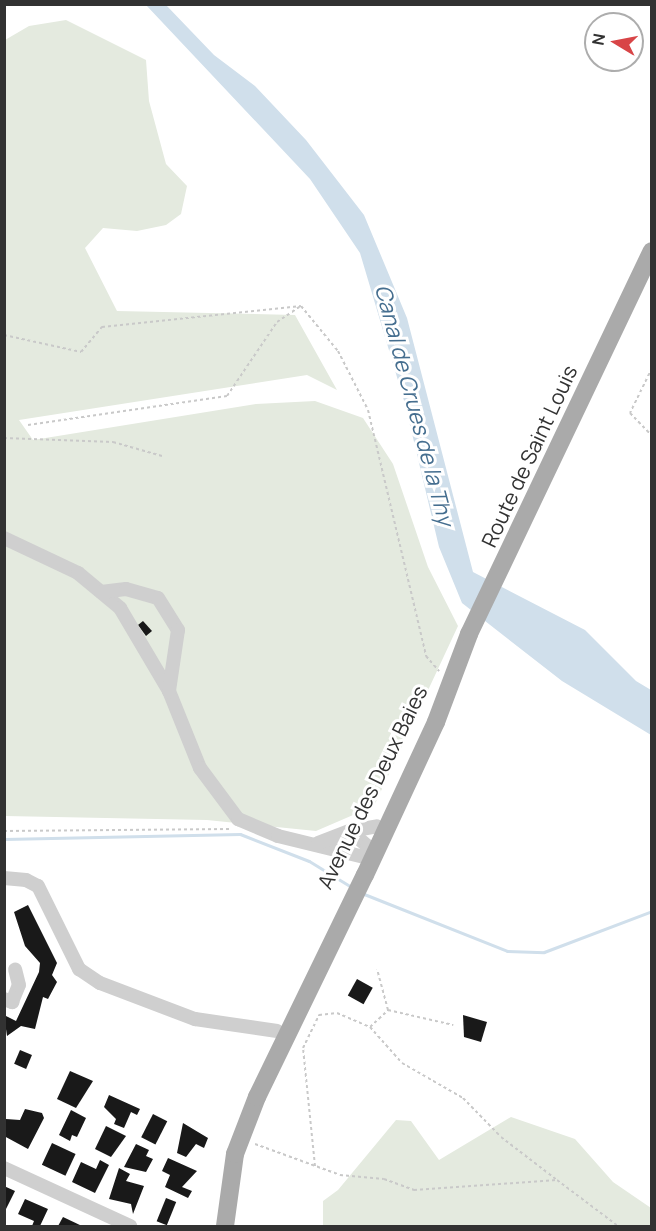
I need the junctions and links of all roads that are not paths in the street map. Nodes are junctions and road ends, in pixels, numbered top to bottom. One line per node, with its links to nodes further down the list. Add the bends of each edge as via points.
1 (651, 250): 4 (main road, Route de Saint Louis)
2 (4, 538): 3 (street, via 78,573)
3 (101, 592): 5 (street, via 120,608); 5 (street, via 126,589 158,598 178,630)
4 (449, 682): 6 (main road, Avenue des Deux Baies); 9 (main road, Avenue des Deux Baies, via 436,722)
5 (169, 691): 8 (street, via 200,768 238,819 278,837)
6 (377, 826): 7 (street); 9 (main road, Avenue des Deux Baies)
7 (350, 831): 8 (street); 9 (street)
8 (318, 843): 9 (street)
9 (365, 861): 11 (main road, Avenue des Deux Baies)
10 (4, 878): 14 (street, via 26,880 38,886 79,969 100,983 195,1019)
11 (348, 898): 14 (main road, Avenue des Deux Baies); 18 (main road, Avenue des Deux Baies, via 261,1086 240,1141)
12 (15, 969): 13 (street, via 19,985 12,1002)
13 (4, 999)
14 (278, 1031): 17 (main road, Avenue des Deux Baies, via 225,1159)
15 (4, 1168): 16 (street)
16 (130, 1227)
17 (213, 1227)
18 (225, 1227)

